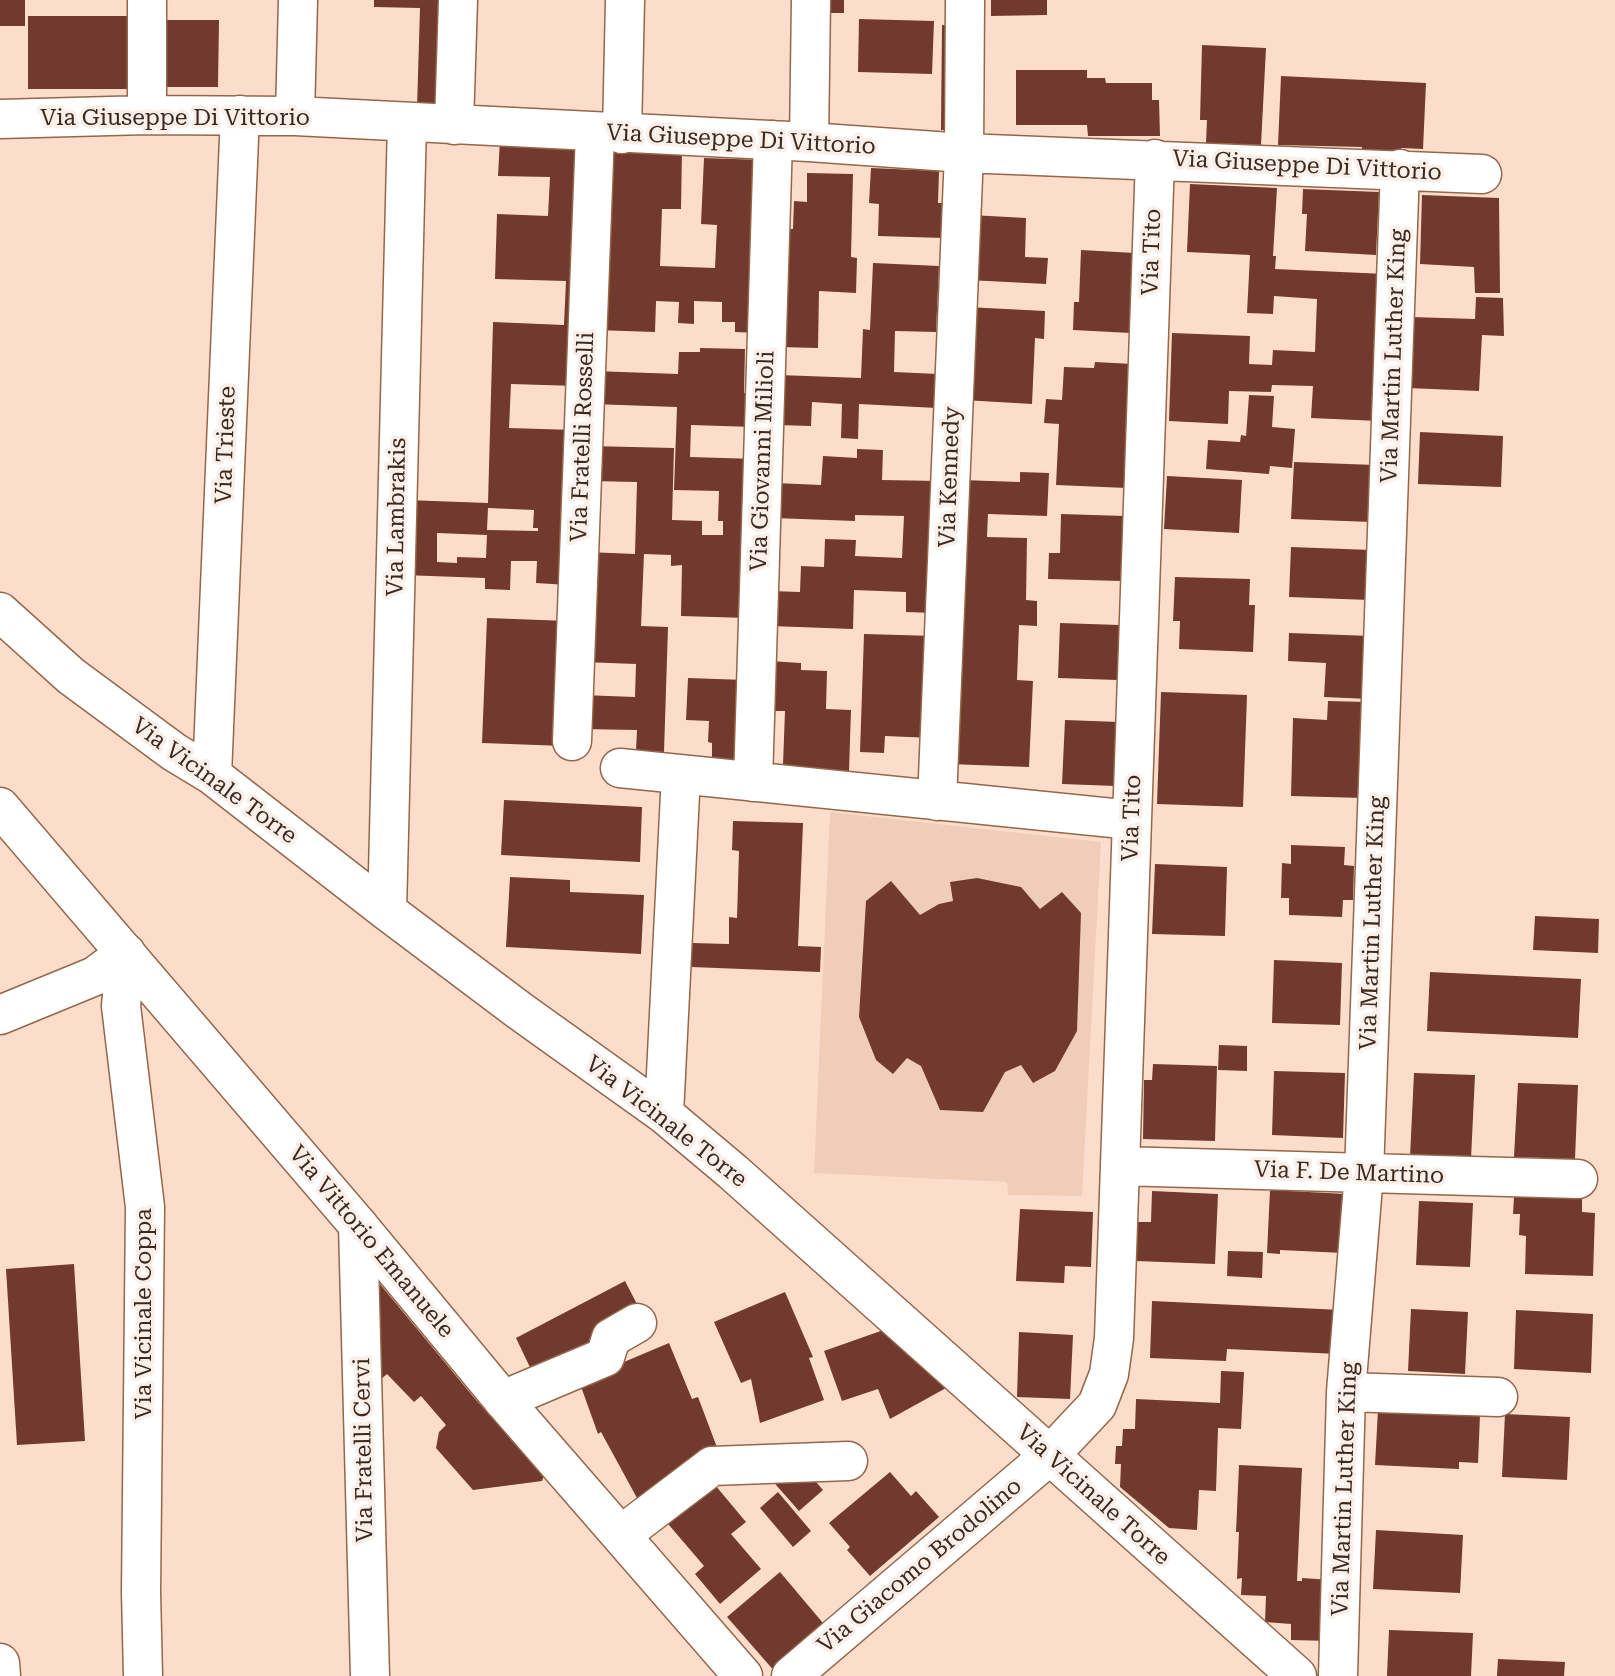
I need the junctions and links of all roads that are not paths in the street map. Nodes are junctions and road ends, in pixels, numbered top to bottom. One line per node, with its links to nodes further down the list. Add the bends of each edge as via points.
1 (147, 0): 7 (street)
2 (298, 0): 9 (street)
3 (457, 0): 12 (street)
4 (625, 0): 13 (street, Via Fratelli Rosselli)
5 (811, 0): 14 (street, Via Giovanni Milioli)
6 (965, 0): 15 (street, Via Kennedy)
7 (146, 115): 8 (street, Via Giuseppe Di Vittorio); 10 (street, Via Giuseppe Di Vittorio)
8 (240, 115): 9 (street, Via Giuseppe Di Vittorio); 23 (street, Via Trieste)
9 (295, 116): 11 (street, Via Giuseppe Di Vittorio)
10 (0, 119)
11 (407, 122): 12 (street, Via Giuseppe Di Vittorio); 28 (street, Via Lambrakis)
12 (454, 125): 13 (street, Via Giuseppe Di Vittorio)
13 (609, 133): 14 (street, Via Giuseppe Di Vittorio); 20 (street, Via Fratelli Rosselli)
14 (791, 141): 15 (street, Via Giuseppe Di Vittorio); 24 (street, Via Giovanni Milioli)
15 (964, 153): 16 (street, Via Giuseppe Di Vittorio); 25 (street, Via Kennedy)
16 (1155, 159): 17 (street, Via Giuseppe Di Vittorio); 27 (street, Via Tito)
17 (1400, 169): 18 (street, Via Giuseppe Di Vittorio); 33 (street, Via Martin Luther King)
18 (1482, 174)
19 (0, 612): 23 (street, Via Vicinale Torre, via 71,676)
20 (572, 741)
21 (620, 768): 22 (street)
22 (681, 774): 24 (street); 31 (street)
23 (212, 775): 28 (street, Via Vicinale Torre)
24 (752, 782): 25 (street)
25 (937, 801): 27 (street)
26 (0, 807): 29 (street, Via Vittorio Emanuele)
27 (1132, 820): 32 (street, Via Tito)
28 (387, 911): 31 (street, Via Vicinale Torre)
29 (126, 953): 30 (street, via 95,976); 35 (street, Via Vittorio Emanuele); 45 (street, Via Vicinale Coppa, via 121,1006 145,1207)
30 (0, 1015)
31 (664, 1114): 40 (street, Via Vicinale Torre)
32 (1120, 1166): 33 (street, Via F. De Martino); 40 (street, Via Tito, via 1109,1374 1097,1405)
33 (1364, 1173): 34 (street, Via F. De Martino); 37 (street, Via Martin Luther King)
34 (1578, 1179)
35 (358, 1225): 39 (street, Via Vittorio Emanuele); 46 (street, Via Fratelli Cervi)
36 (637, 1323): 39 (street, via 611,1338 605,1357)
37 (1346, 1392): 38 (street); 50 (street, Via Martin Luther King)
38 (1498, 1397)
39 (503, 1400): 42 (street, Via Vittorio Emanuele)
40 (1049, 1456): 48 (street, Via Giacomo Brodolino); 49 (street, Via Vicinale Torre)
41 (848, 1461): 42 (street, via 712,1466)
42 (621, 1535): 47 (street, Via Vittorio Emanuele)
43 (0, 1663): 44 (street)
44 (1, 1676)
45 (142, 1676)
46 (370, 1676)
47 (743, 1676)
48 (791, 1676)
49 (1297, 1676)
50 (1338, 1676)

